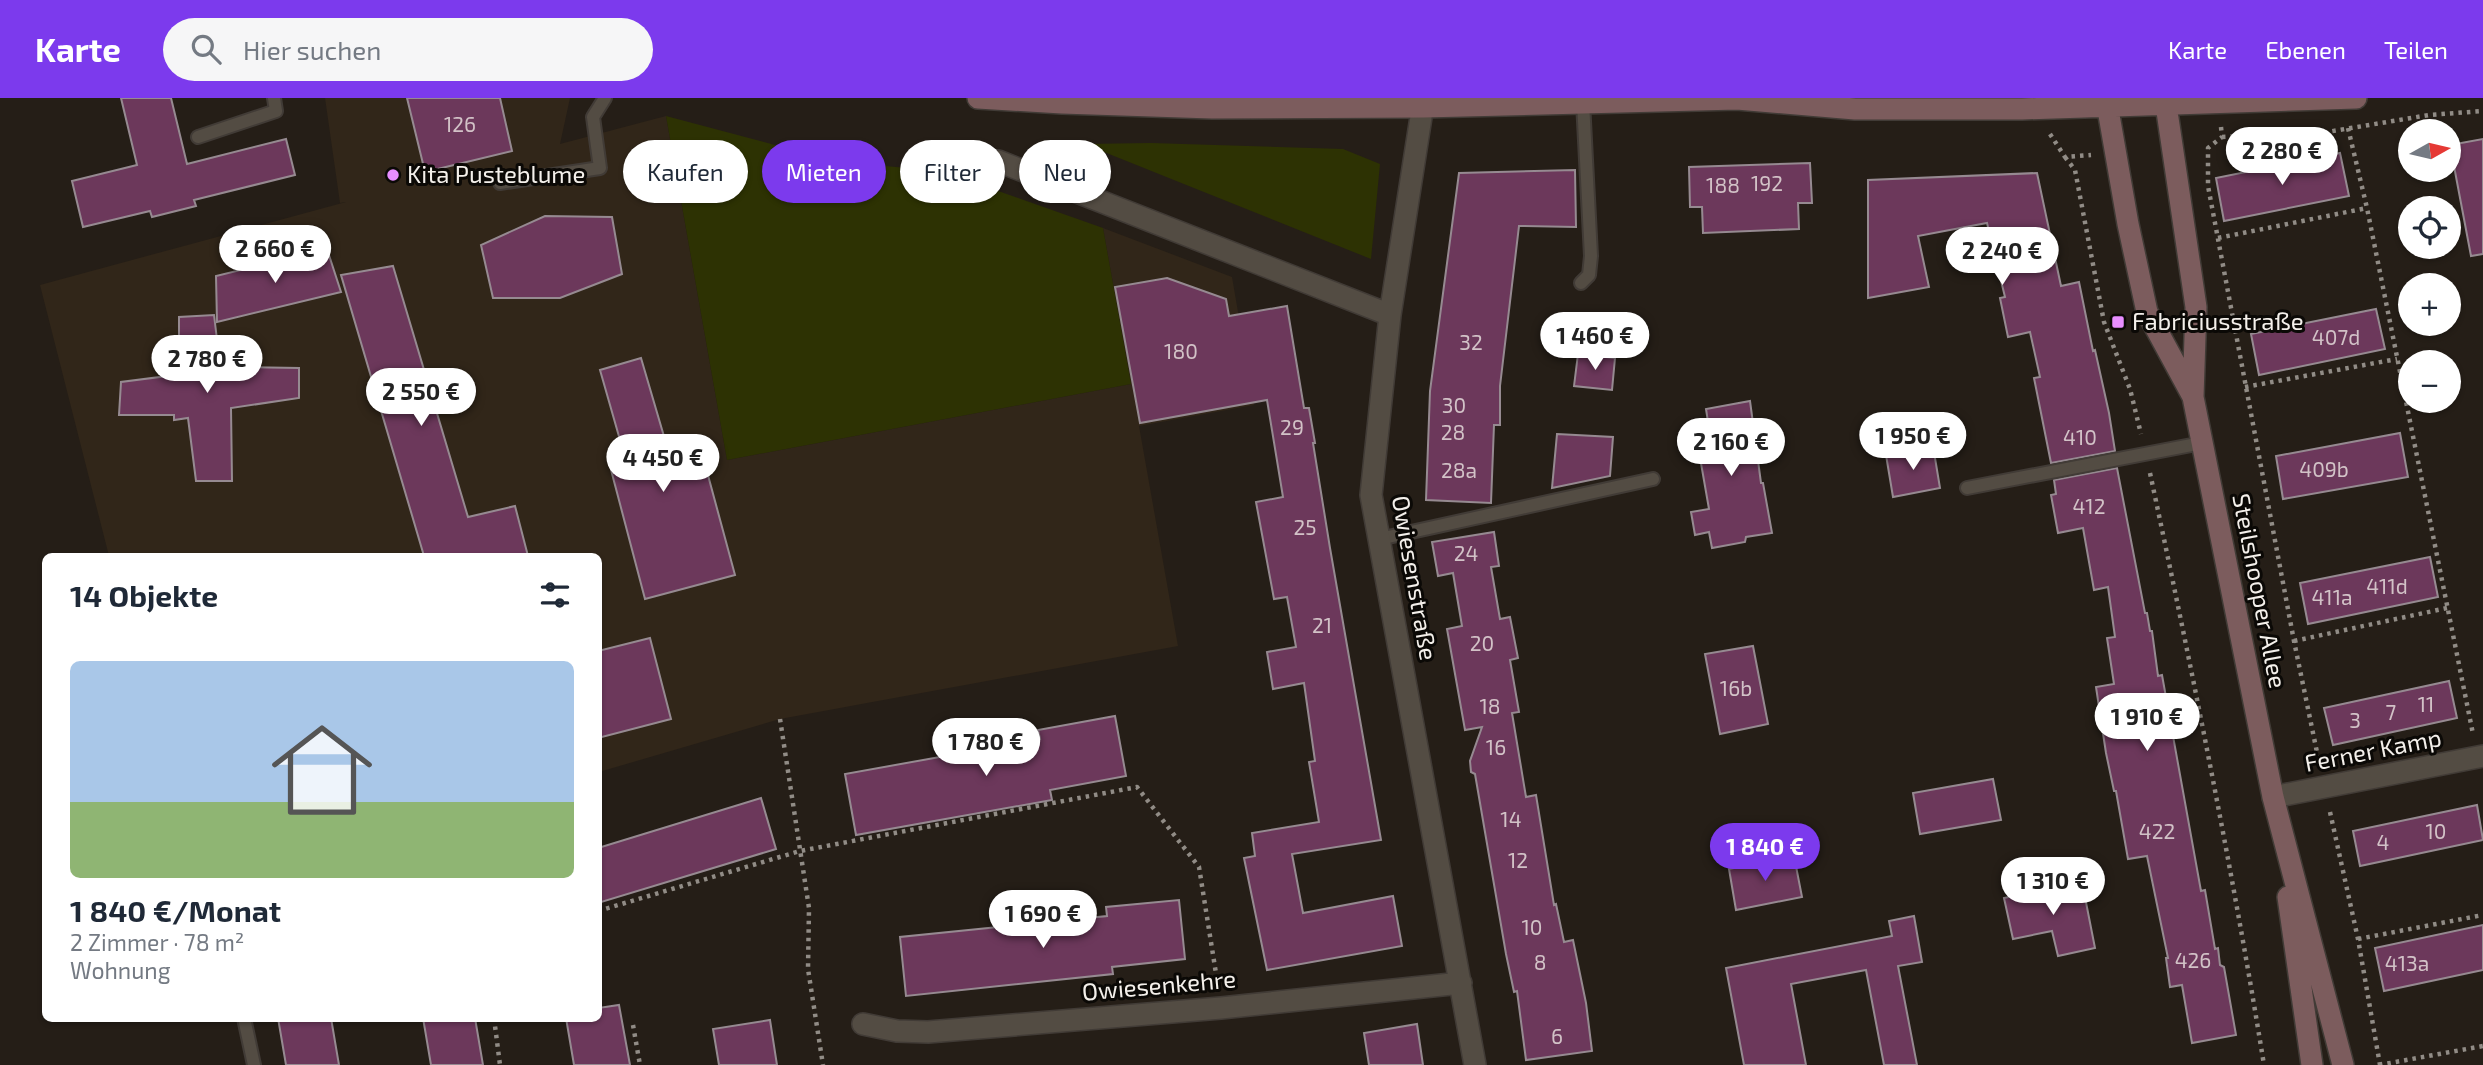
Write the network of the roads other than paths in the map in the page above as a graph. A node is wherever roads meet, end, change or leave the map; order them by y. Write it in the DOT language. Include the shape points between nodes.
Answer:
graph roads {
  1 [pos="274,98"];
  2 [pos="605,98"];
  3 [pos="978,98"];
  4 [pos="1739,98"];
  5 [pos="2356,98"];
  6 [pos="2166,102"];
  7 [pos="1423,103"];
  8 [pos="1583,103"];
  9 [pos="2107,103"];
  10 [pos="198,137"];
  11 [pos="1005,164"];
  12 [pos="500,183"];
  13 [pos="1581,283"];
  14 [pos="1391,315"];
  15 [pos="2193,397"];
  16 [pos="2202,443"];
  17 [pos="1653,479"];
  18 [pos="1967,488"];
  19 [pos="1379,539"];
  20 [pos="2480,757"];
  21 [pos="2273,797"];
  22 [pos="1461,983"];
  23 [pos="245,1022"];
  24 [pos="863,1024"];
  25 [pos="254,1065"];
  26 [pos="1475,1065"];
  27 [pos="2312,1065"];
  28 [pos="2343,1065"];
  1 -- 10 [label="lane" via="275,111"];
  2 -- 12 [label="lane" via="593,117 600,168"];
  3 -- 7 [label="main road" via="1212,108"];
  4 -- 8 [label="main road"];
  4 -- 9 [label="main road" via="1855,109"];
  5 -- 6 [label="main road"];
  6 -- 9 [label="main road"];
  6 -- 15 [label="main road, Steilshooper Allee" via="2196,307"];
  7 -- 8 [label="main road"];
  7 -- 14 [label="street, Owiesenstraße"];
  8 -- 13 [label="lane" via="1591,256 1589,275"];
  9 -- 15 [label="main road, Steilshooper Allee" via="2147,312"];
  11 -- 14 [label="street"];
  14 -- 19 [label="street, Owiesenstraße" via="1371,495"];
  15 -- 16 [label="main road, Steilshooper Allee"];
  16 -- 18 [label="lane"];
  16 -- 21 [label="main road, Steilshooper Allee"];
  17 -- 19 [label="lane"];
  19 -- 22 [label="street, Owiesenstraße"];
  20 -- 21 [label="street, Ferner Kamp"];
  21 -- 27 [label="main road, Steilshooper Allee"];
  21 -- 28 [label="main road, Steilshooper Allee"];
  22 -- 24 [label="street, Owiesenkehre" via="928,1032"];
  22 -- 26 [label="street, Owiesenstraße"];
  23 -- 25 [label="lane"];
}
